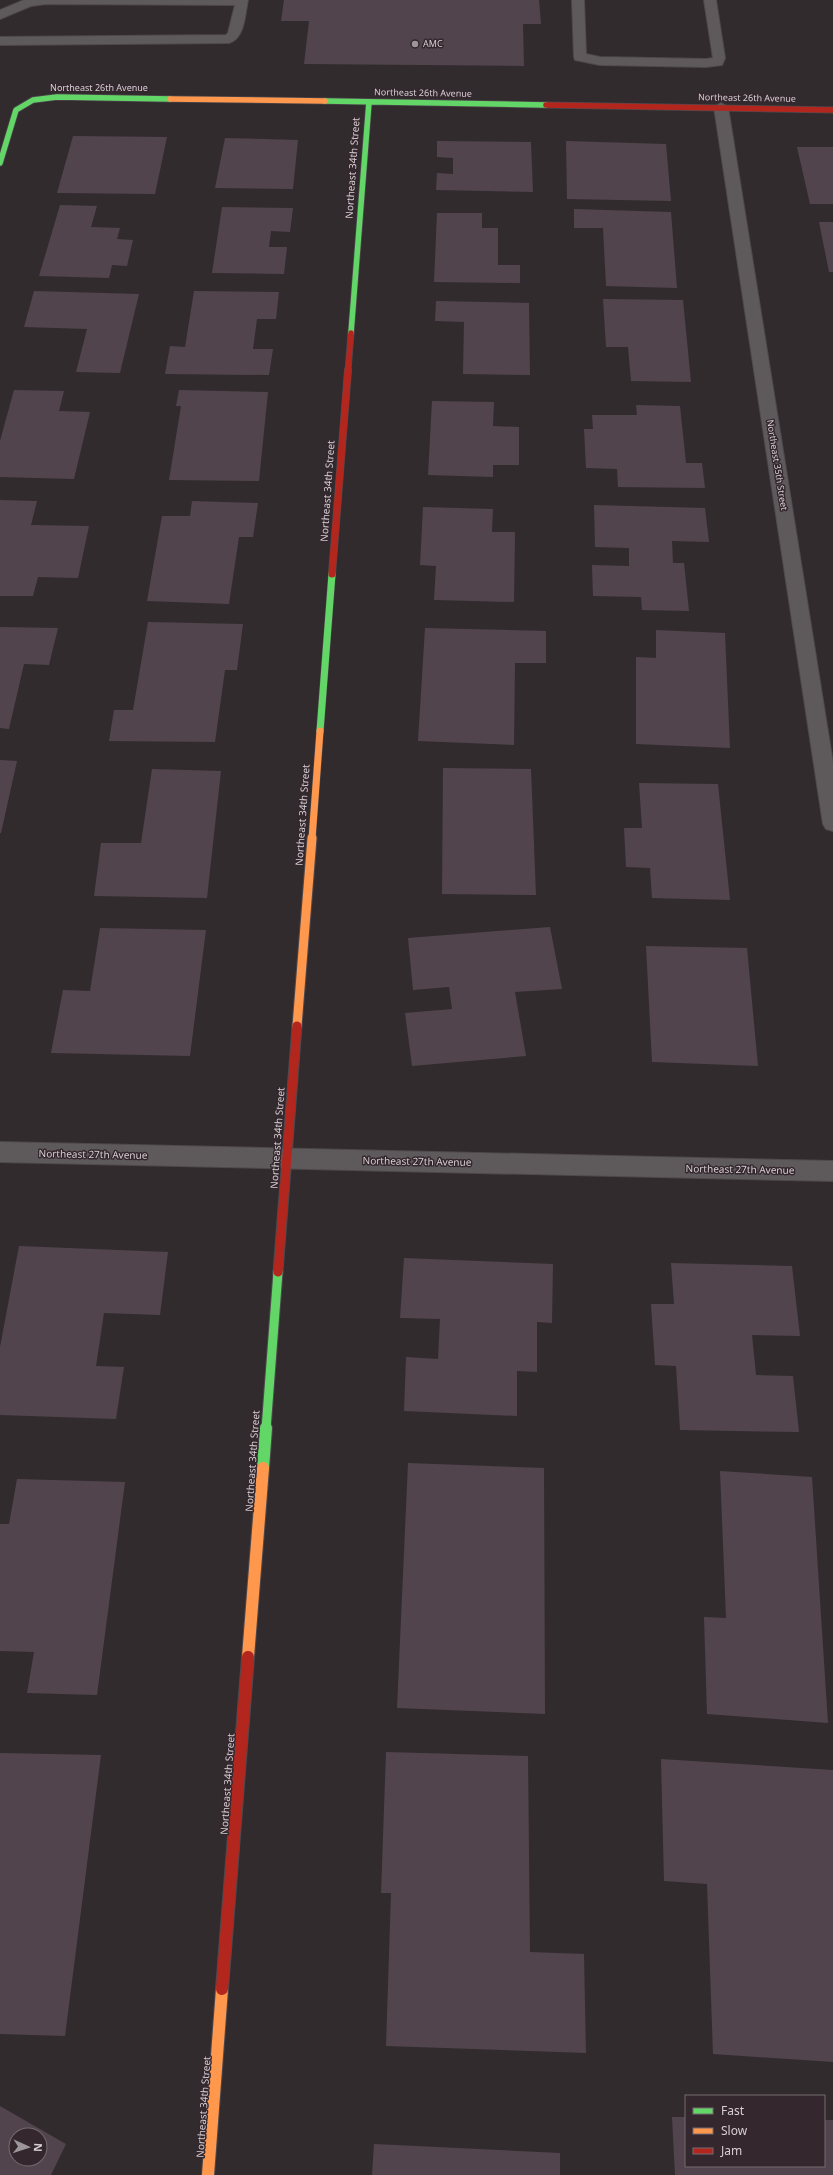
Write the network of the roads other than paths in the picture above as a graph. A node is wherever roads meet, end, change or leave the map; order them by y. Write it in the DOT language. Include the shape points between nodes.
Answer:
graph roads {
  1 [pos="241,0"];
  2 [pos="578,0"];
  3 [pos="710,0"];
  4 [pos="0,15"];
  5 [pos="0,41"];
  6 [pos="369,102"];
  7 [pos="721,107"];
  8 [pos="833,110"];
  9 [pos="0,163"];
  10 [pos="833,824"];
  11 [pos="0,1152"];
  12 [pos="287,1158"];
  13 [pos="833,1171"];
  14 [pos="208,2175"];
  1 -- 4 [label="street" via="46,0 28,3"];
  1 -- 5 [label="street" via="234,34 229,39"];
  2 -- 3 [label="street" via="580,57 600,61 706,63 717,62 719,58"];
  6 -- 7 [label="street, Northeast 26th Avenue"];
  6 -- 9 [label="street, Northeast 26th Avenue" via="57,96 33,100 16,110"];
  6 -- 12 [label="street, Northeast 34th Street"];
  7 -- 8 [label="street, Northeast 26th Avenue"];
  7 -- 10 [label="street, Northeast 35th Street"];
  11 -- 12 [label="street, Northeast 27th Avenue"];
  12 -- 13 [label="street, Northeast 27th Avenue"];
  12 -- 14 [label="street, Northeast 34th Street"];
}
